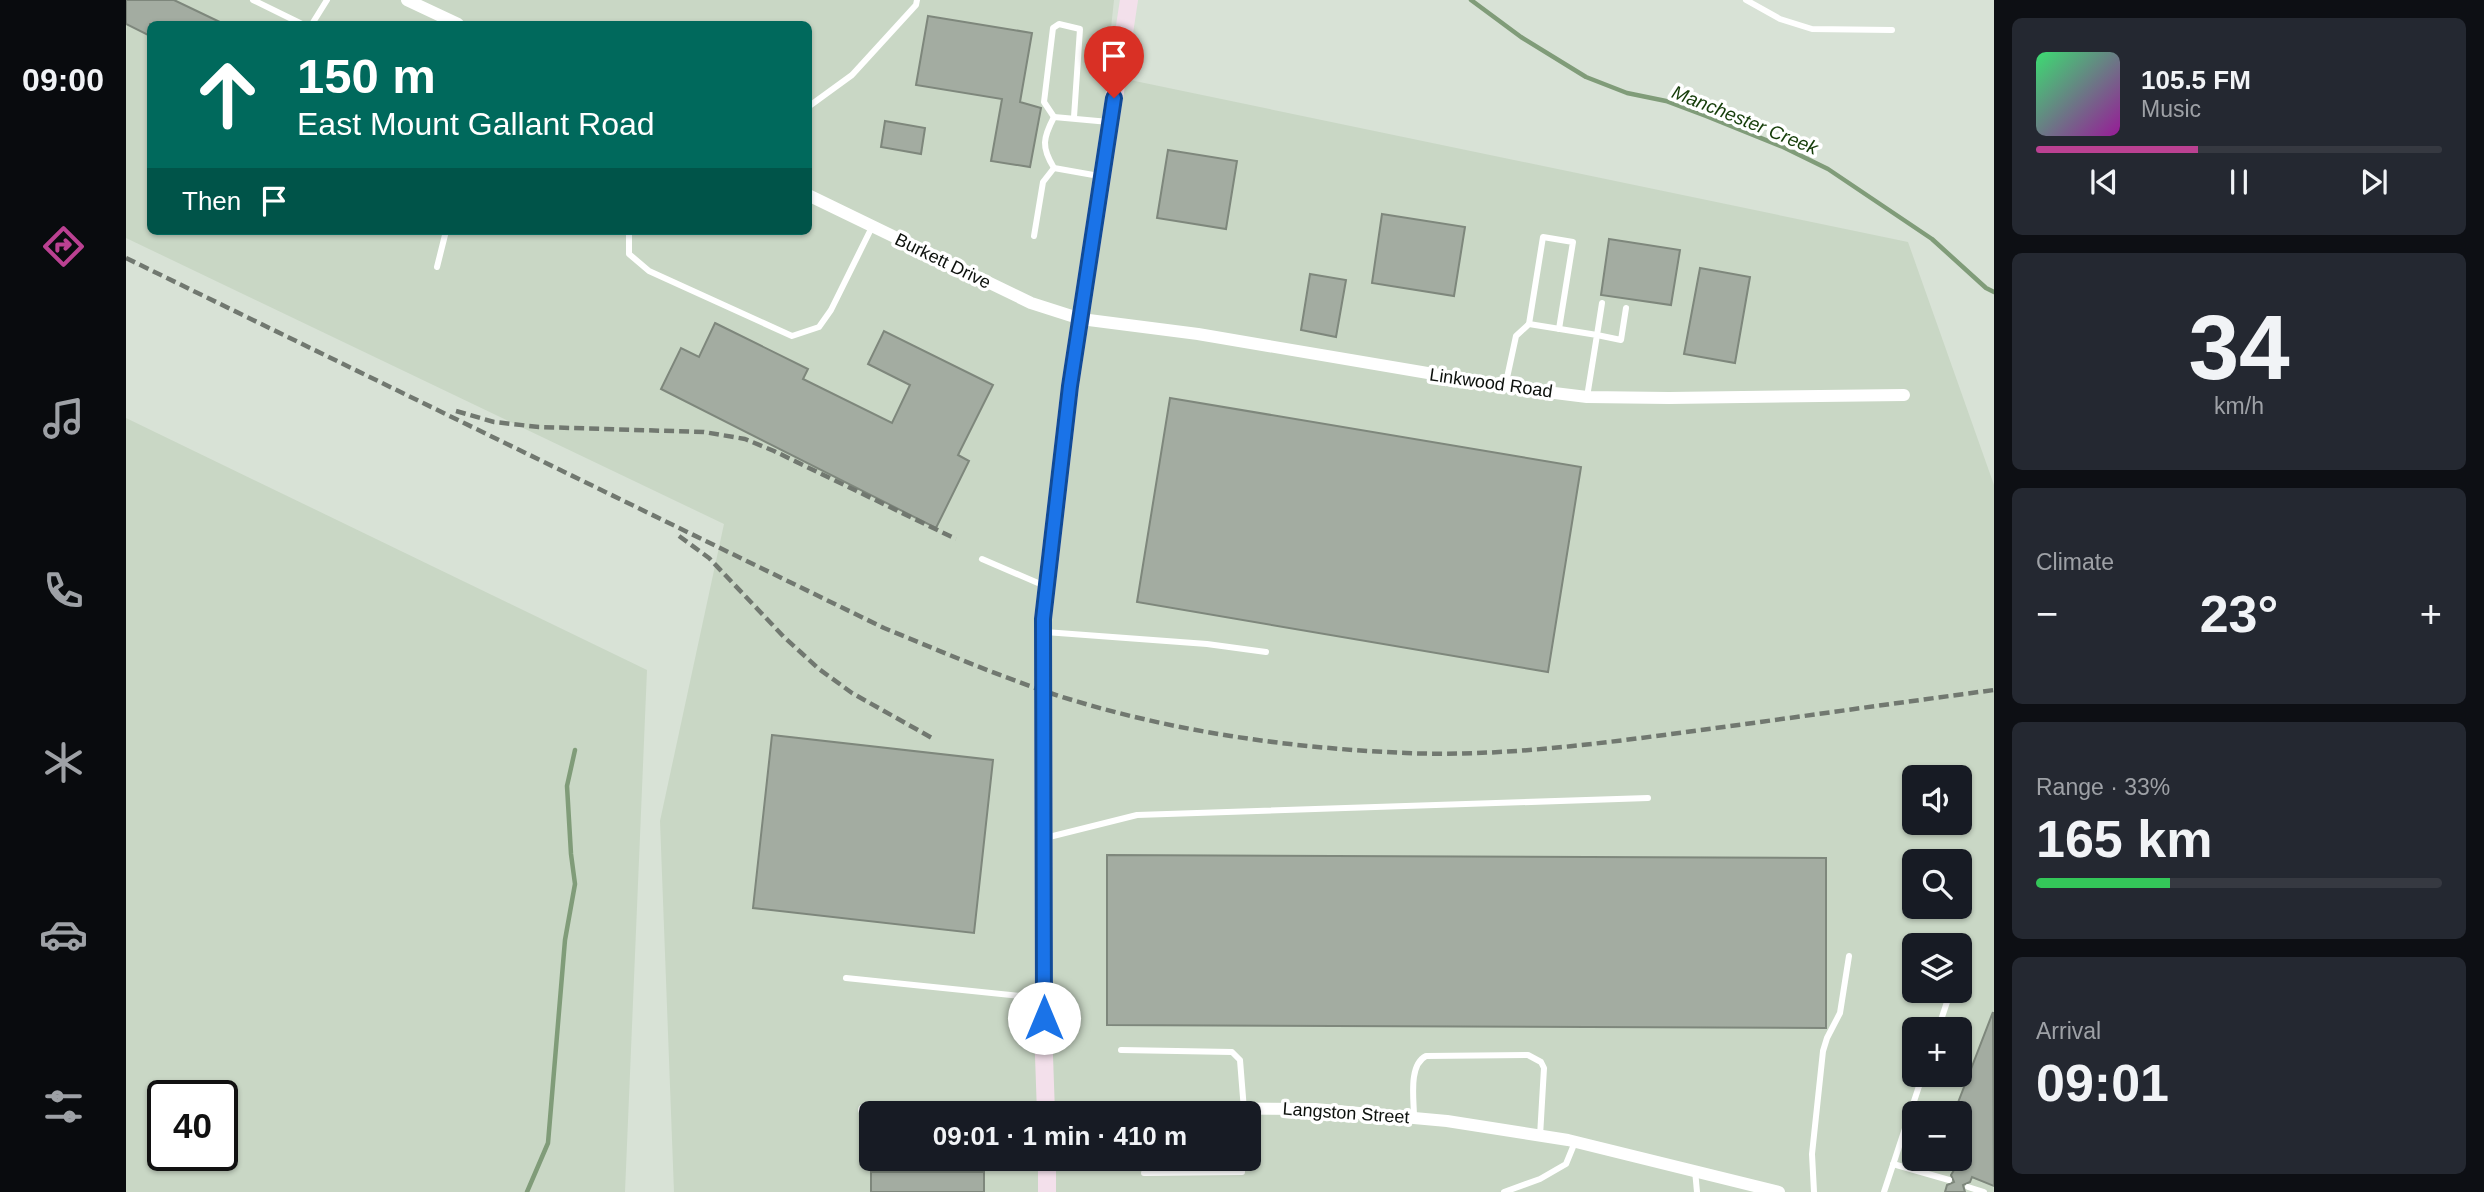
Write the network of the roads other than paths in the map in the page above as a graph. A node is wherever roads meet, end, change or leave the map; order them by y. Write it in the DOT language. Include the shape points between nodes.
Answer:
graph roads {
  1 [pos="253,0"];
  2 [pos="327,0"];
  3 [pos="407,0"];
  4 [pos="917,0"];
  5 [pos="1129,0"];
  6 [pos="1746,0"];
  7 [pos="296,21"];
  8 [pos="314,21"];
  9 [pos="452,21"];
  10 [pos="1892,30"];
  11 [pos="812,104"];
  12 [pos="1054,117"];
  13 [pos="1074,117"];
  14 [pos="1111,122"];
  15 [pos="1054,168"];
  16 [pos="1102,177"];
  17 [pos="812,197"];
  18 [pos="872,226"];
  19 [pos="445,235"];
  20 [pos="629,235"];
  21 [pos="1034,236"];
  22 [pos="437,267"];
  23 [pos="1602,303"];
  24 [pos="1626,309"];
  25 [pos="1081,319"];
  26 [pos="1529,324"];
  27 [pos="1559,329"];
  28 [pos="1597,335"];
  29 [pos="1505,387"];
  30 [pos="1904,395"];
  31 [pos="1587,397"];
  32 [pos="982,559"];
  33 [pos="1047,587"];
  34 [pos="1043,632"];
  35 [pos="1266,652"];
  36 [pos="1648,798"];
  37 [pos="1042,839"];
  38 [pos="1849,956"];
  39 [pos="846,978"];
  40 [pos="1043,999"];
  41 [pos="1121,1050"];
  42 [pos="1919,1087"];
  43 [pos="1046,1101"];
  44 [pos="1243,1101"];
  45 [pos="1261,1110"];
  46 [pos="1414,1118"];
  47 [pos="1540,1136"];
  48 [pos="1575,1142"];
  49 [pos="1893,1164"];
  50 [pos="1695,1170"];
  51 [pos="1047,1171"];
  52 [pos="1242,1171"];
  53 [pos="1144,1173"];
  54 [pos="1950,1180"];
  55 [pos="1968,1187"];
  56 [pos="1047,1192"];
  57 [pos="1504,1192"];
  58 [pos="1697,1192"];
  59 [pos="1779,1192"];
  60 [pos="1814,1192"];
  61 [pos="1884,1192"];
  62 [pos="1984,1192"];
  1 -- 7 [label="lane"];
  2 -- 8 [label="lane"];
  3 -- 9 [label="street"];
  4 -- 11 [label="lane" via="852,75"];
  5 -- 14 [label="street"];
  6 -- 10 [label="lane" via="1780,19 1812,29"];
  12 -- 13 [label="lane"];
  12 -- 13 [label="lane" via="1044,102 1053,27 1059,24 1080,29"];
  12 -- 15 [label="lane" via="1044,136 1045,154"];
  13 -- 14 [label="lane"];
  14 -- 16 [label="street"];
  15 -- 16 [label="lane"];
  15 -- 21 [label="lane" via="1043,182"];
  16 -- 25 [label="street"];
  17 -- 18 [label="street, Burkett Drive"];
  18 -- 20 [label="lane" via="819,327 792,336 649,271 629,254"];
  18 -- 25 [label="street, Burkett Drive" via="1031,303"];
  19 -- 22 [label="lane"];
  23 -- 28 [label="lane"];
  24 -- 28 [label="lane" via="1621,340"];
  25 -- 29 [label="street, Linkwood Road" via="1198,334"];
  25 -- 33 [label="street"];
  26 -- 27 [label="lane"];
  26 -- 27 [label="lane" via="1543,237 1573,242"];
  26 -- 29 [label="lane" via="1516,336"];
  27 -- 28 [label="lane"];
  28 -- 31 [label="lane"];
  29 -- 31 [label="street, Linkwood Road"];
  30 -- 31 [label="street, Linkwood Road"];
  32 -- 33 [label="lane"];
  33 -- 34 [label="street"];
  34 -- 35 [label="lane"];
  34 -- 37 [label="street"];
  36 -- 37 [label="lane" via="1137,815"];
  37 -- 40 [label="street"];
  38 -- 60 [label="lane" via="1840,1013 1823,1051 1812,1154"];
  39 -- 40 [label="lane"];
  40 -- 43 [label="street"];
  41 -- 44 [label="lane" via="1232,1052 1240,1060"];
  42 -- 49 [label="lane"];
  45 -- 46 [label="street, Langston Street" via="1315,1109"];
  46 -- 47 [label="street, Langston Street"];
  46 -- 47 [label="lane" via="1420,1059 1528,1055 1544,1068"];
  47 -- 48 [label="street, Langston Street"];
  48 -- 50 [label="street, Langston Street"];
  48 -- 57 [label="lane" via="1566,1164"];
  49 -- 54 [label="lane"];
  49 -- 61 [label="lane"];
  50 -- 58 [label="lane"];
  50 -- 59 [label="street, Langston Street"];
  51 -- 56 [label="street"];
  52 -- 53 [label="lane"];
  55 -- 62 [label="lane"];
}
